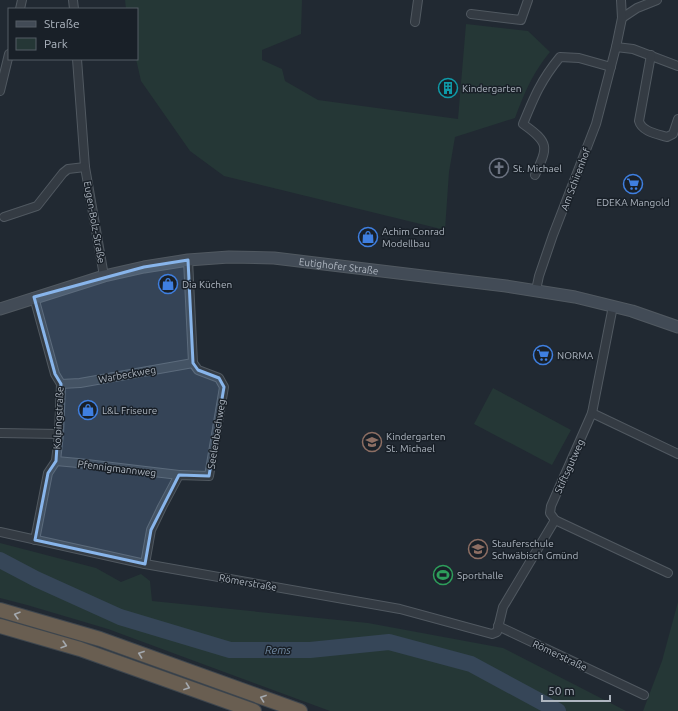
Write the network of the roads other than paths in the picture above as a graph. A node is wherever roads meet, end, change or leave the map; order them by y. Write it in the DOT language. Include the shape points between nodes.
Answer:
graph roads {
  1 [pos="418,0"];
  2 [pos="528,0"];
  3 [pos="621,0"];
  4 [pos="657,0"];
  5 [pos="471,14"];
  6 [pos="622,18"];
  7 [pos="415,22"];
  8 [pos="616,47"];
  9 [pos="651,55"];
  10 [pos="8,58"];
  11 [pos="77,60"];
  12 [pos="678,66"];
  13 [pos="610,67"];
  14 [pos="0,90"];
  15 [pos="678,119"];
  16 [pos="85,167"];
  17 [pos="535,175"];
  18 [pos="4,217"];
  19 [pos="188,260"];
  20 [pos="104,276"];
  21 [pos="536,290"];
  22 [pos="34,297"];
  23 [pos="613,306"];
  24 [pos="0,308"];
  25 [pos="678,327"];
  26 [pos="193,362"];
  27 [pos="61,384"];
  28 [pos="592,413"];
  29 [pos="0,433"];
  30 [pos="59,434"];
  31 [pos="678,454"];
  32 [pos="56,461"];
  33 [pos="179,475"];
  34 [pos="555,520"];
  35 [pos="0,532"];
  36 [pos="35,540"];
  37 [pos="145,564"];
  38 [pos="668,572"];
  39 [pos="0,610"];
  40 [pos="0,626"];
  41 [pos="497,630"];
  42 [pos="644,695"];
  43 [pos="254,711"];
  44 [pos="300,711"];
  1 -- 7 [label="street"];
  2 -- 5 [label="street" via="521,20"];
  3 -- 6 [label="street, Am Schirenhof"];
  4 -- 6 [label="street" via="637,8"];
  6 -- 8 [label="street, Am Schirenhof"];
  8 -- 9 [label="street"];
  8 -- 13 [label="street, Am Schirenhof"];
  9 -- 12 [label="street"];
  9 -- 15 [label="street" via="640,125 667,137 673,134"];
  10 -- 14 [label="street"];
  11 -- 16 [label="street, Eugen-Bolz-Straße"];
  13 -- 17 [label="street" via="579,58 560,57 548,71 523,124 536,133 545,147 544,156"];
  13 -- 21 [label="street, Am Schirenhof" via="596,124 551,242"];
  16 -- 18 [label="street, Eugen-Bolz-Straße" via="68,169 63,173 37,206"];
  16 -- 20 [label="street, Eugen-Bolz-Straße"];
  19 -- 20 [label="street, Eutighofer Straße"];
  19 -- 21 [label="street, Eutighofer Straße" via="229,257 274,258"];
  19 -- 26 [label="street"];
  20 -- 22 [label="street, Eutighofer Straße"];
  21 -- 23 [label="street, Eutighofer Straße"];
  22 -- 24 [label="street, Eutighofer Straße"];
  22 -- 27 [label="street, Kolpingstraße" via="55,374"];
  23 -- 25 [label="street, Eutighofer Straße"];
  23 -- 28 [label="street, Stiftsgutweg"];
  26 -- 27 [label="street, Warbeckweg" via="80,383"];
  26 -- 33 [label="street, Seelenbachweg" via="198,370 219,378 224,387 209,476"];
  27 -- 30 [label="street, Kolpingstraße"];
  28 -- 31 [label="street"];
  28 -- 34 [label="street, Stiftsgutweg" via="551,506 550,513"];
  29 -- 30 [label="street"];
  30 -- 32 [label="street, Kolpingstraße"];
  32 -- 33 [label="street, Pfennigmannweg"];
  32 -- 36 [label="street, Kolpingstraße" via="48,473"];
  33 -- 37 [label="street" via="151,530"];
  34 -- 38 [label="street"];
  34 -- 41 [label="street" via="503,607"];
  35 -- 36 [label="street, Römerstraße"];
  36 -- 37 [label="street, Römerstraße"];
  37 -- 41 [label="street, Römerstraße" via="400,609 492,634"];
  44 -- 39 [label="highway, one-way" via="100,639"];
  40 -- 43 [label="highway, one-way" via="87,652"];
  41 -- 42 [label="street, Römerstraße"];
}
